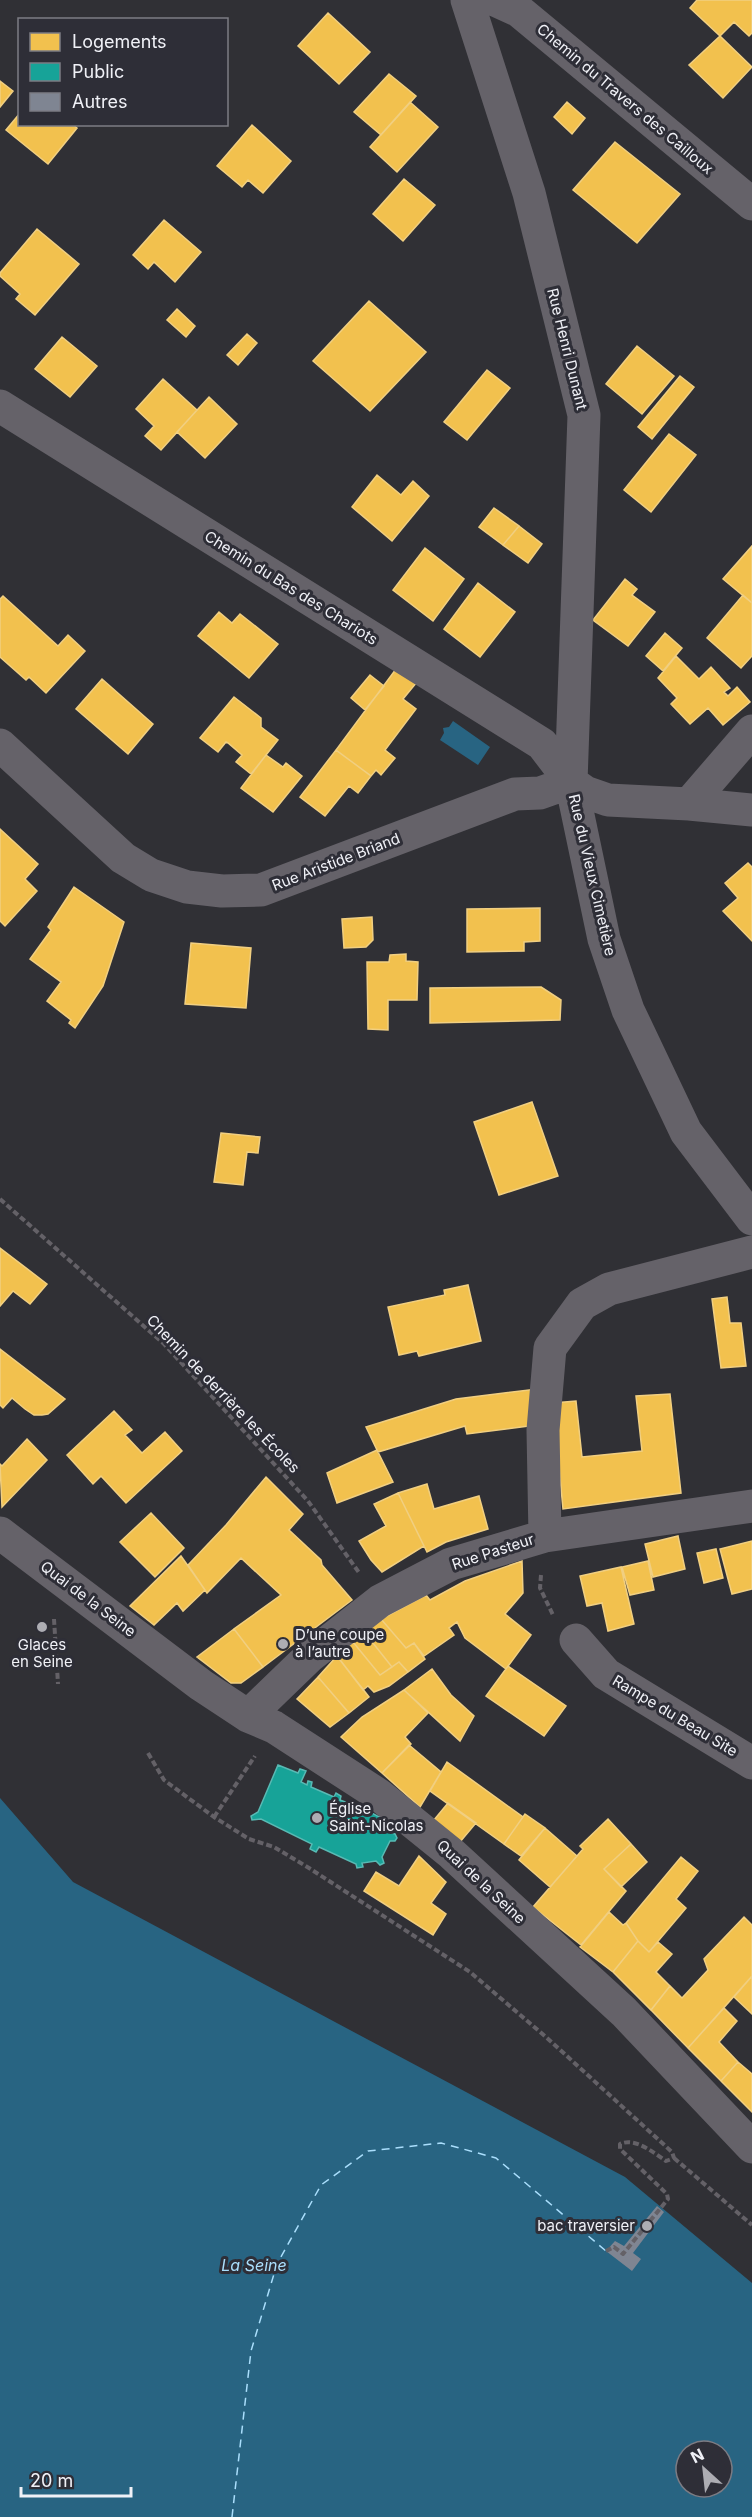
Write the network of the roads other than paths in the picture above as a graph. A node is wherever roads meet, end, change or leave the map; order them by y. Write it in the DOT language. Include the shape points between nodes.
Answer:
graph roads {
  1 [pos="467,0"];
  2 [pos="495,0"];
  3 [pos="752,204"];
  4 [pos="0,406"];
  5 [pos="752,730"];
  6 [pos="0,745"];
  7 [pos="571,782"];
  8 [pos="689,804"];
  9 [pos="752,810"];
  10 [pos="752,1219"];
  11 [pos="752,1252"];
  12 [pos="752,1506"];
  13 [pos="0,1533"];
  14 [pos="545,1536"];
  15 [pos="576,1640"];
  16 [pos="261,1721"];
  17 [pos="752,1763"];
  18 [pos="752,2147"];
  1 -- 7 [label="street, Rue Henri Dunant" via="529,193 584,415"];
  2 -- 3 [label="street, Chemin du Travers des Cailloux" via="519,11"];
  4 -- 7 [label="street, Chemin du Bas des Chariots" via="542,744"];
  5 -- 8 [label="street"];
  6 -- 7 [label="street, Rue Aristide Briand" via="123,858 151,875 187,887 222,891 261,890 515,794 540,793"];
  7 -- 8 [label="street" via="608,800"];
  7 -- 10 [label="street, Rue du Vieux Cimetière" via="604,939 628,1010 686,1132"];
  8 -- 9 [label="street"];
  11 -- 14 [label="street" via="609,1289 582,1304 550,1348 543,1430"];
  12 -- 14 [label="street, Rue Pasteur"];
  13 -- 16 [label="street, Quai de la Seine" via="201,1685"];
  14 -- 16 [label="street, Rue Pasteur" via="451,1564 380,1601 310,1656"];
  15 -- 17 [label="street, Rampe du Beau Site" via="606,1674"];
  16 -- 18 [label="street, Quai de la Seine" via="379,1795 452,1854 624,2012"];
}
